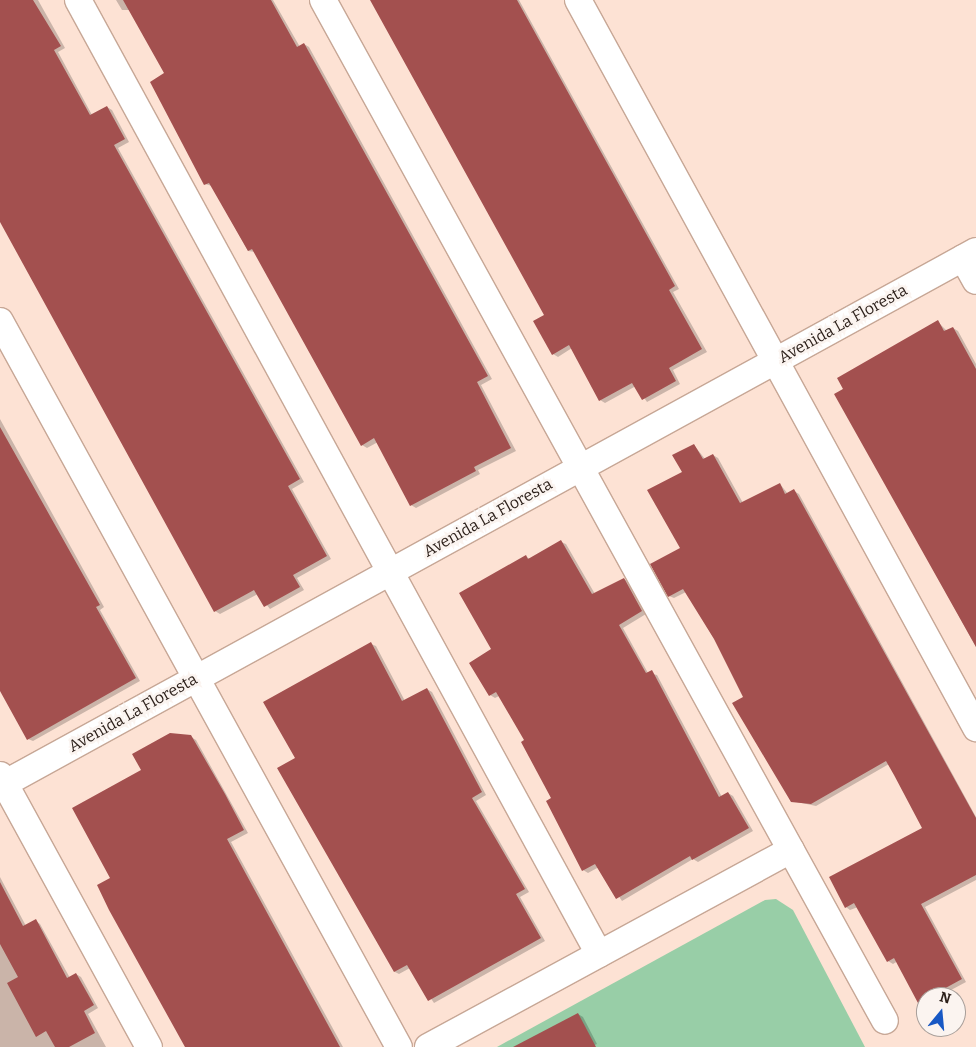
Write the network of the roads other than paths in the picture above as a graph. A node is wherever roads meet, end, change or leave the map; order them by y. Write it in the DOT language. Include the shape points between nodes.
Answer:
graph roads {
  1 [pos="78,0"];
  2 [pos="323,0"];
  3 [pos="578,0"];
  4 [pos="970,255"];
  5 [pos="976,281"];
  6 [pos="0,321"];
  7 [pos="777,360"];
  8 [pos="580,468"];
  9 [pos="392,571"];
  10 [pos="196,678"];
  11 [pos="976,728"];
  12 [pos="2,781"];
  13 [pos="791,850"];
  14 [pos="599,954"];
  15 [pos="885,1021"];
  16 [pos="149,1047"];
  17 [pos="399,1047"];
  18 [pos="428,1047"];
  1 -- 9 [label="street"];
  2 -- 8 [label="street"];
  3 -- 7 [label="street"];
  4 -- 5 [label="street"];
  4 -- 7 [label="street, Avenida La Floresta"];
  6 -- 10 [label="street"];
  7 -- 8 [label="street, Avenida La Floresta"];
  7 -- 11 [label="street"];
  8 -- 9 [label="street, Avenida La Floresta"];
  8 -- 13 [label="street"];
  9 -- 10 [label="street, Avenida La Floresta"];
  9 -- 14 [label="street"];
  10 -- 12 [label="street, Avenida La Floresta"];
  10 -- 17 [label="street"];
  12 -- 16 [label="street"];
  13 -- 14 [label="street"];
  13 -- 15 [label="street"];
  14 -- 18 [label="street"];
}
